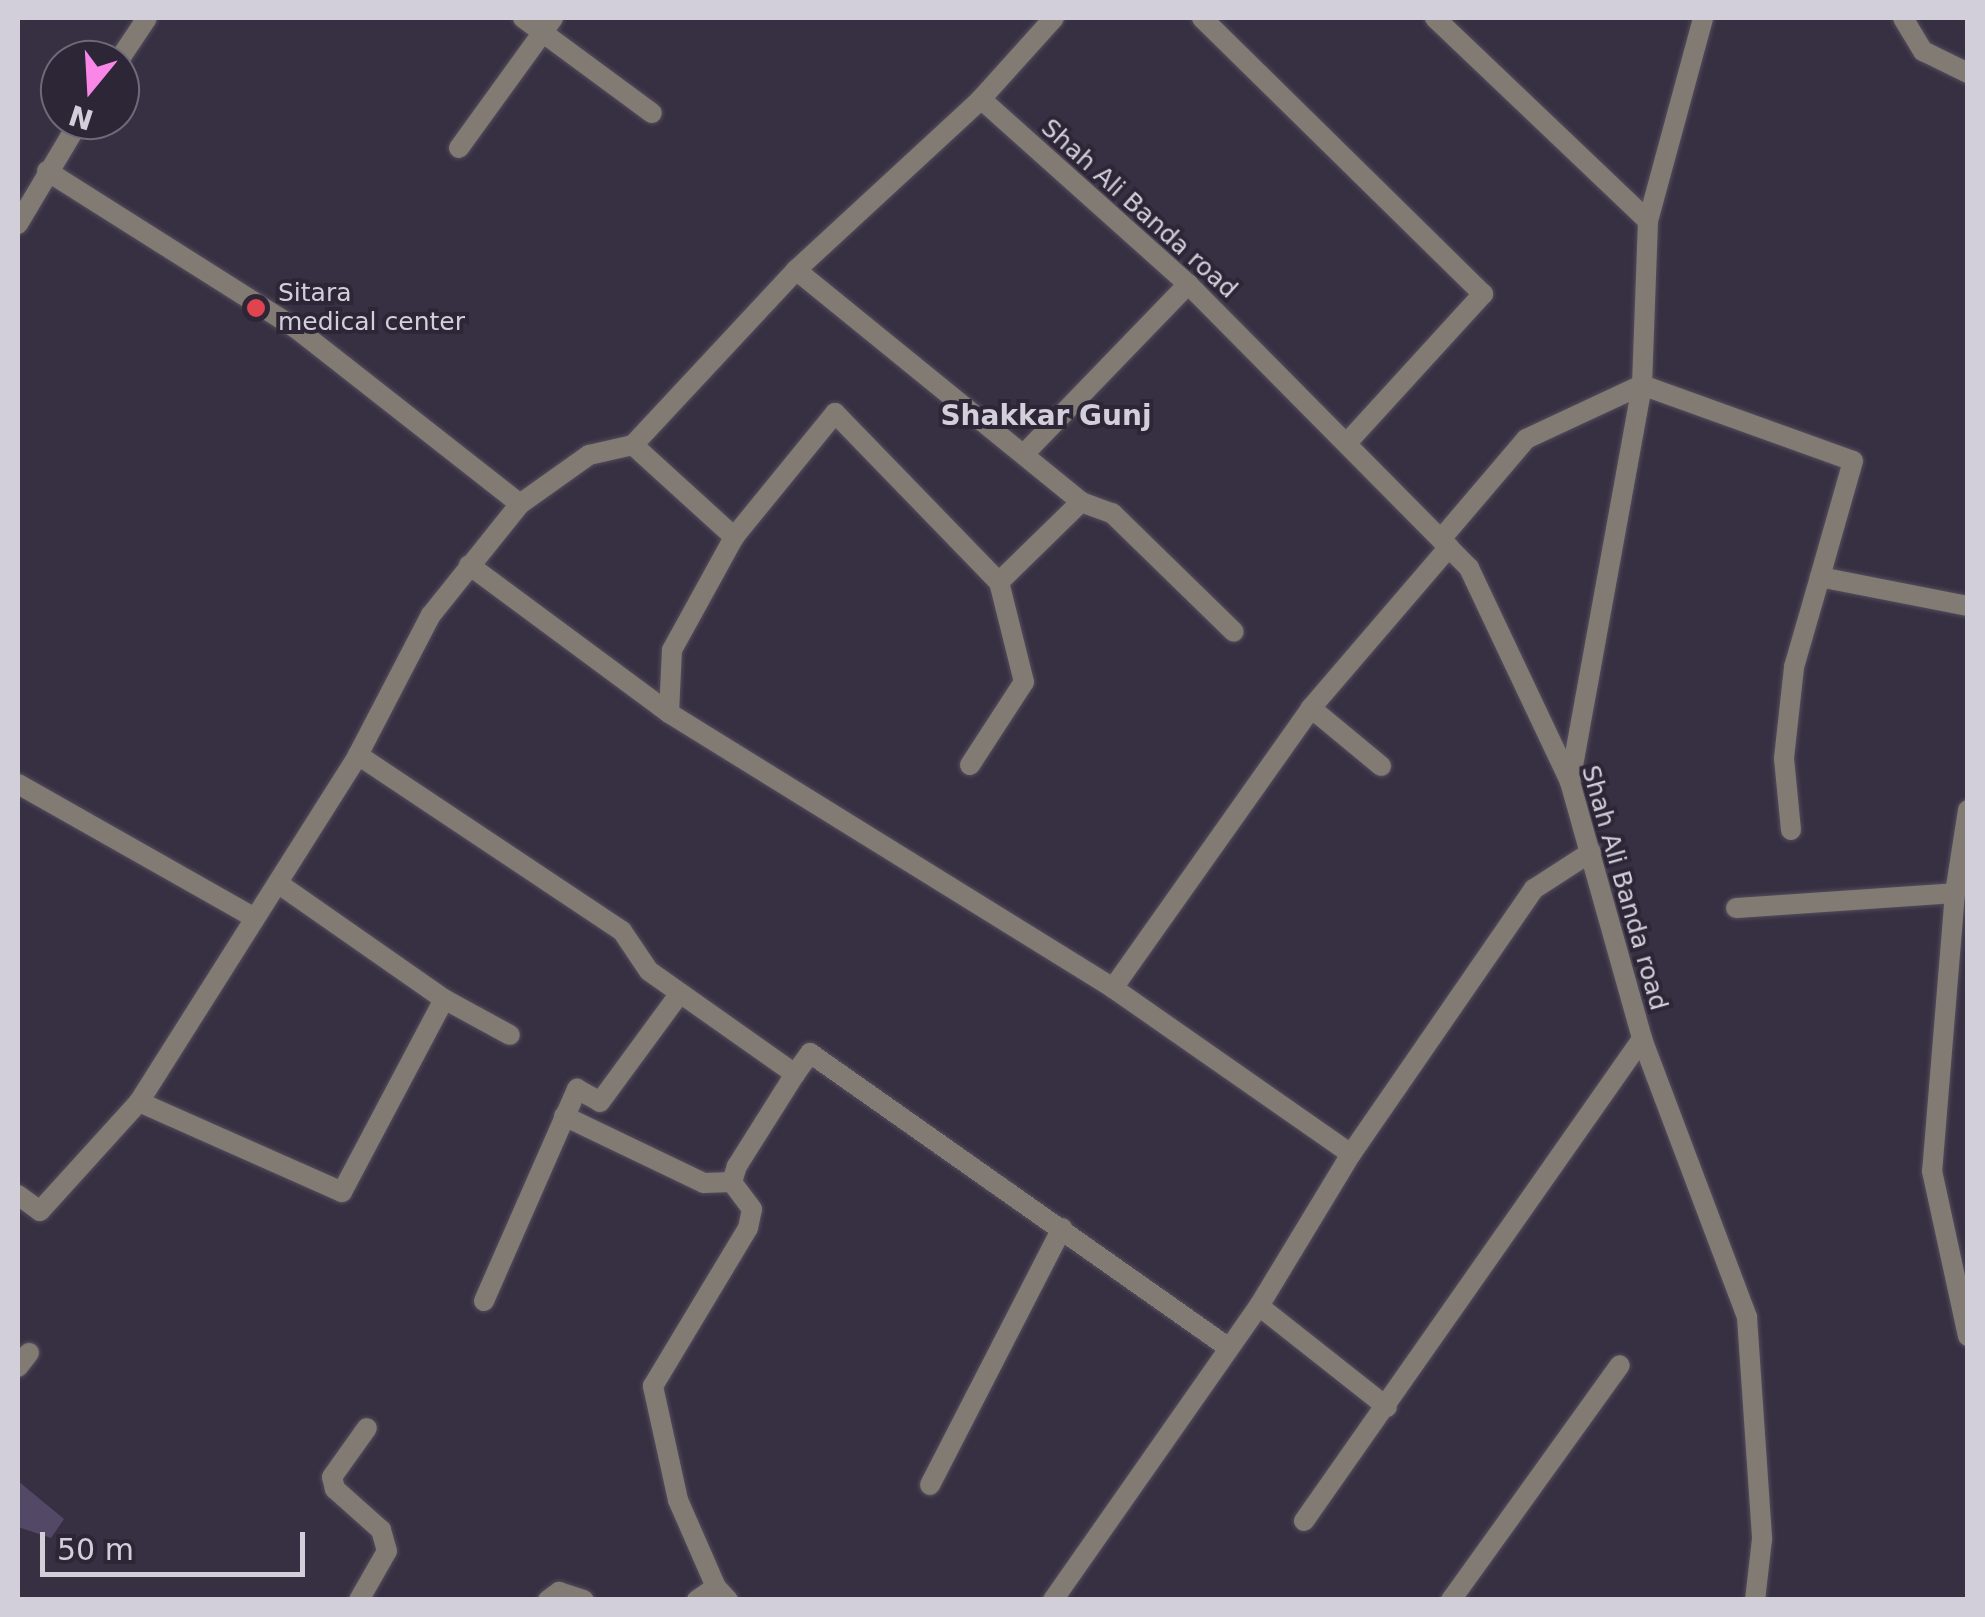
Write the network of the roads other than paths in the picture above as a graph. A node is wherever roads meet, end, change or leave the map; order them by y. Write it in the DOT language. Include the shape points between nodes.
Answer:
graph roads {
  1 [pos="147,18"];
  2 [pos="523,18"];
  3 [pos="1054,18"];
  4 [pos="1202,18"];
  5 [pos="1435,18"];
  6 [pos="1703,18"];
  7 [pos="1903,18"];
  8 [pos="548,24"];
  9 [pos="132,40"];
  10 [pos="1968,73"];
  11 [pos="981,99"];
  12 [pos="652,113"];
  13 [pos="67,140"];
  14 [pos="459,148"];
  15 [pos="47,171"];
  16 [pos="1648,221"];
  17 [pos="18,224"];
  18 [pos="796,270"];
  19 [pos="1188,284"];
  20 [pos="1642,385"];
  21 [pos="1347,443"];
  22 [pos="633,445"];
  23 [pos="1025,453"];
  24 [pos="1081,502"];
  25 [pos="520,504"];
  26 [pos="734,537"];
  27 [pos="1445,543"];
  28 [pos="469,565"];
  29 [pos="1820,577"];
  30 [pos="1000,582"];
  31 [pos="1968,606"];
  32 [pos="1234,632"];
  33 [pos="1311,708"];
  34 [pos="669,713"];
  35 [pos="358,756"];
  36 [pos="970,765"];
  37 [pos="1381,766"];
  38 [pos="1570,782"];
  39 [pos="18,784"];
  40 [pos="1968,810"];
  41 [pos="1790,830"];
  42 [pos="1591,852"];
  43 [pos="280,884"];
  44 [pos="1955,894"];
  45 [pos="1736,908"];
  46 [pos="253,918"];
  47 [pos="1113,988"];
  48 [pos="680,992"];
  49 [pos="444,999"];
  50 [pos="510,1035"];
  51 [pos="1642,1039"];
  52 [pos="795,1074"];
  53 [pos="139,1102"];
  54 [pos="564,1116"];
  55 [pos="1350,1154"];
  56 [pos="732,1182"];
  57 [pos="18,1195"];
  58 [pos="1062,1228"];
  59 [pos="484,1300"];
  60 [pos="1259,1306"];
  61 [pos="1968,1336"];
  62 [pos="1229,1348"];
  63 [pos="1620,1365"];
  64 [pos="1386,1407"];
  65 [pos="367,1428"];
  66 [pos="930,1485"];
  67 [pos="1304,1521"];
  68 [pos="722,1593"];
  69 [pos="360,1600"];
  70 [pos="548,1600"];
  71 [pos="584,1600"];
  72 [pos="697,1600"];
  73 [pos="1053,1600"];
  74 [pos="1451,1600"];
  75 [pos="1755,1600"];
  1 -- 9 [label="street"];
  2 -- 8 [label="street"];
  3 -- 11 [label="street"];
  4 -- 21 [label="street" via="1482,294"];
  5 -- 16 [label="street"];
  6 -- 16 [label="street"];
  7 -- 10 [label="street" via="1922,50"];
  8 -- 12 [label="street"];
  8 -- 14 [label="street"];
  11 -- 18 [label="street"];
  11 -- 19 [label="street, Shah Ali Banda road"];
  13 -- 15 [label="street"];
  15 -- 17 [label="street"];
  15 -- 25 [label="street" via="296,329"];
  16 -- 20 [label="street"];
  18 -- 22 [label="street"];
  18 -- 23 [label="street"];
  19 -- 21 [label="street, Shah Ali Banda road"];
  19 -- 23 [label="street"];
  20 -- 27 [label="street" via="1526,439"];
  20 -- 29 [label="street" via="1853,461"];
  20 -- 38 [label="street"];
  21 -- 27 [label="street, Shah Ali Banda road"];
  22 -- 25 [label="street" via="589,455"];
  22 -- 26 [label="street"];
  23 -- 24 [label="street"];
  24 -- 30 [label="street"];
  24 -- 32 [label="street" via="1112,513"];
  25 -- 28 [label="street"];
  26 -- 30 [label="street" via="836,413"];
  26 -- 34 [label="street" via="672,650"];
  27 -- 33 [label="street"];
  27 -- 38 [label="street, Shah Ali Banda road" via="1470,568"];
  28 -- 34 [label="street"];
  28 -- 35 [label="street" via="431,616"];
  29 -- 31 [label="street"];
  29 -- 41 [label="street" via="1794,667 1786,740"];
  30 -- 36 [label="street" via="1024,682"];
  33 -- 37 [label="street"];
  33 -- 47 [label="street"];
  34 -- 47 [label="street"];
  35 -- 43 [label="street"];
  35 -- 48 [label="street" via="622,931 649,971"];
  38 -- 42 [label="street, Shah Ali Banda road"];
  39 -- 46 [label="street"];
  40 -- 44 [label="street"];
  42 -- 51 [label="street, Shah Ali Banda road"];
  42 -- 55 [label="street" via="1534,889"];
  43 -- 46 [label="street"];
  43 -- 49 [label="street"];
  44 -- 45 [label="street"];
  44 -- 61 [label="street" via="1932,1171"];
  46 -- 53 [label="street"];
  47 -- 55 [label="street"];
  48 -- 52 [label="street"];
  48 -- 54 [label="street" via="600,1102 577,1089"];
  49 -- 50 [label="street"];
  49 -- 53 [label="street" via="342,1192"];
  51 -- 64 [label="street"];
  51 -- 75 [label="street, Shah Ali Banda road" via="1747,1317 1762,1540"];
  52 -- 56 [label="street"];
  52 -- 58 [label="street" via="810,1053"];
  53 -- 57 [label="street" via="40,1210"];
  54 -- 56 [label="street" via="704,1183"];
  54 -- 59 [label="street"];
  55 -- 60 [label="street"];
  56 -- 68 [label="street" via="752,1210 748,1228 653,1386 678,1500"];
  58 -- 62 [label="street"];
  58 -- 66 [label="street"];
  60 -- 62 [label="street"];
  60 -- 64 [label="street"];
  62 -- 73 [label="street"];
  63 -- 74 [label="street"];
  64 -- 67 [label="street"];
  65 -- 69 [label="street" via="332,1477 334,1488 381,1530 387,1551"];
  68 -- 72 [label="street"];
  70 -- 71 [label="street" via="559,1592"];
}
